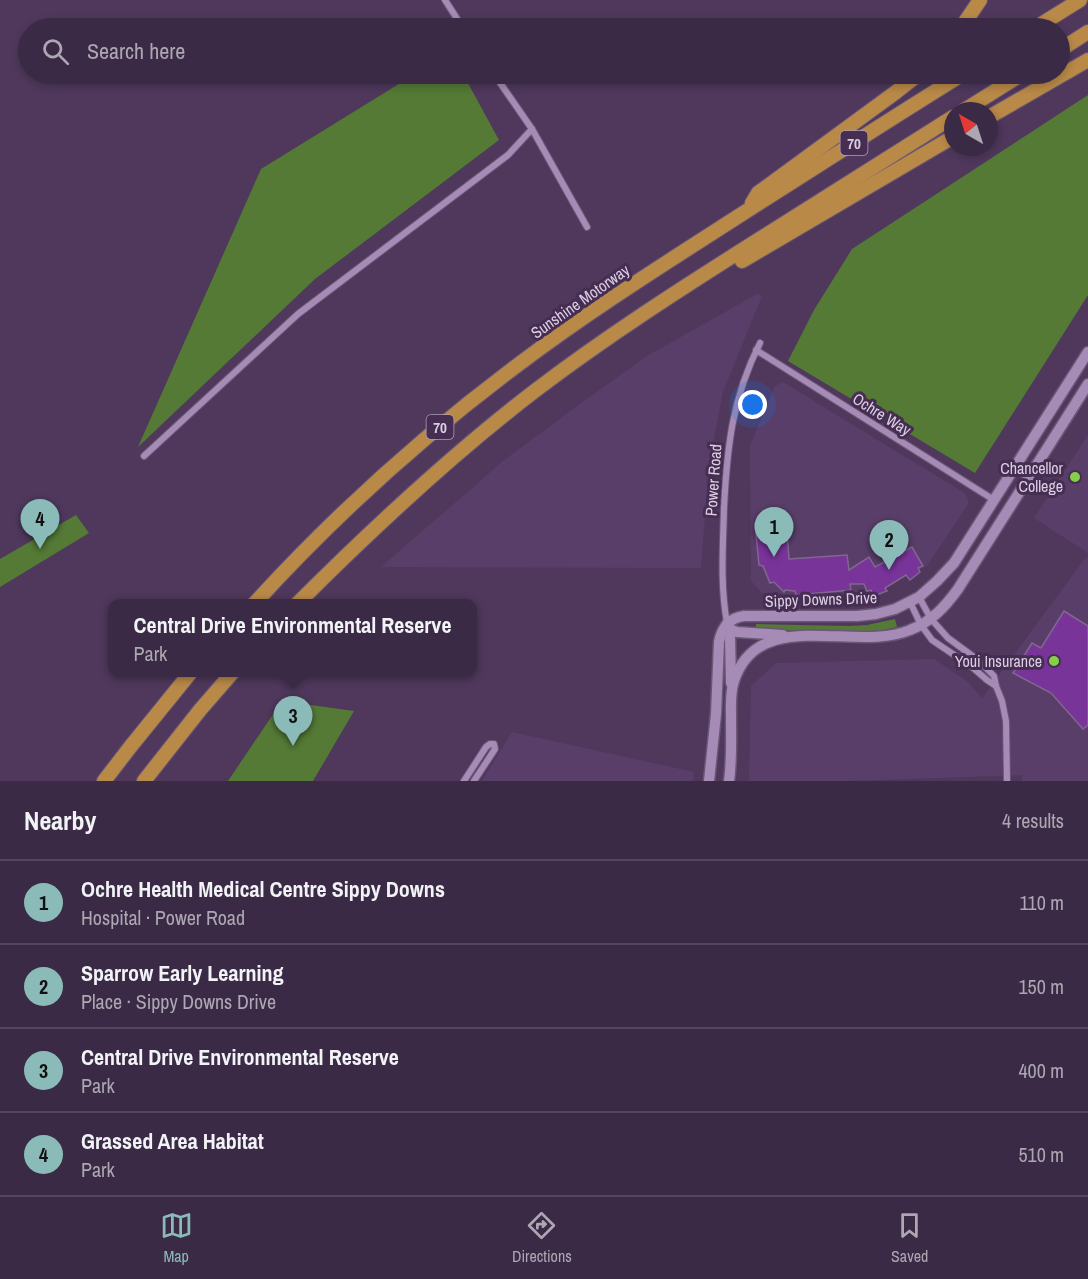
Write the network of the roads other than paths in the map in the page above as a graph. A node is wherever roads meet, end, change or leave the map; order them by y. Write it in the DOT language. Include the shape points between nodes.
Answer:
graph roads {
  1 [pos="445,0"];
  2 [pos="980,0"];
  3 [pos="1080,0"];
  4 [pos="457,18"];
  5 [pos="968,18"];
  6 [pos="1051,18"];
  7 [pos="1088,32"];
  8 [pos="1070,43"];
  9 [pos="1088,60"];
  10 [pos="1070,70"];
  11 [pos="501,84"];
  12 [pos="906,84"];
  13 [pos="947,84"];
  14 [pos="1006,84"];
  15 [pos="1046,84"];
  16 [pos="977,102"];
  17 [pos="998,112"];
  18 [pos="944,123"];
  19 [pos="532,129"];
  20 [pos="944,142"];
  21 [pos="746,212"];
  22 [pos="587,227"];
  23 [pos="676,292"];
  24 [pos="760,343"];
  25 [pos="756,350"];
  26 [pos="1088,352"];
  27 [pos="1088,384"];
  28 [pos="144,456"];
  29 [pos="994,501"];
  30 [pos="258,599"];
  31 [pos="301,599"];
  32 [pos="914,599"];
  33 [pos="932,619"];
  34 [pos="727,624"];
  35 [pos="921,626"];
  36 [pos="792,636"];
  37 [pos="187,677"];
  38 [pos="229,677"];
  39 [pos="996,686"];
  40 [pos="732,693"];
  41 [pos="104,781"];
  42 [pos="144,781"];
  43 [pos="464,781"];
  44 [pos="474,781"];
  45 [pos="709,781"];
  46 [pos="729,781"];
  47 [pos="1007,781"];
  1 -- 4 [label="street"];
  2 -- 5 [label="highway"];
  3 -- 6 [label="highway"];
  7 -- 8 [label="highway"];
  9 -- 10 [label="highway"];
  11 -- 19 [label="street"];
  12 -- 21 [label="highway" via="758,193"];
  13 -- 21 [label="highway, Sunshine Motorway / 70"];
  14 -- 16 [label="highway"];
  15 -- 17 [label="highway"];
  18 -- 23 [label="highway, 70"];
  19 -- 22 [label="street"];
  19 -- 28 [label="street" via="508,155 298,314"];
  20 -- 23 [label="highway" via="690,292"];
  21 -- 30 [label="highway, Sunshine Motorway / 70" via="579,320 464,406 321,534"];
  23 -- 31 [label="highway, 70" via="545,383 450,459"];
  24 -- 25 [label="street, Power Road"];
  25 -- 29 [label="street, Ochre Way"];
  25 -- 34 [label="street, Power Road" via="732,419 727,462 722,580"];
  26 -- 29 [label="main road, Sippy Downs Drive"];
  27 -- 33 [label="main road" via="958,589"];
  29 -- 32 [label="main road, Sippy Downs Drive" via="954,563"];
  32 -- 33 [label="street"];
  32 -- 34 [label="main road, Sippy Downs Drive" via="868,616 744,616"];
  32 -- 35 [label="street"];
  33 -- 35 [label="main road"];
  33 -- 39 [label="street" via="948,638 986,667"];
  34 -- 36 [label="main road" via="737,632"];
  34 -- 40 [label="main road"];
  34 -- 45 [label="main road" via="719,642"];
  35 -- 36 [label="main road" via="875,637"];
  35 -- 39 [label="street" via="932,639"];
  36 -- 40 [label="main road" via="766,642 750,654 739,668"];
  37 -- 41 [label="highway"];
  38 -- 42 [label="highway"];
  39 -- 47 [label="street" via="1006,721"];
  40 -- 46 [label="main road"];
  43 -- 44 [label="street" via="488,745 494,744 495,749"];
}
